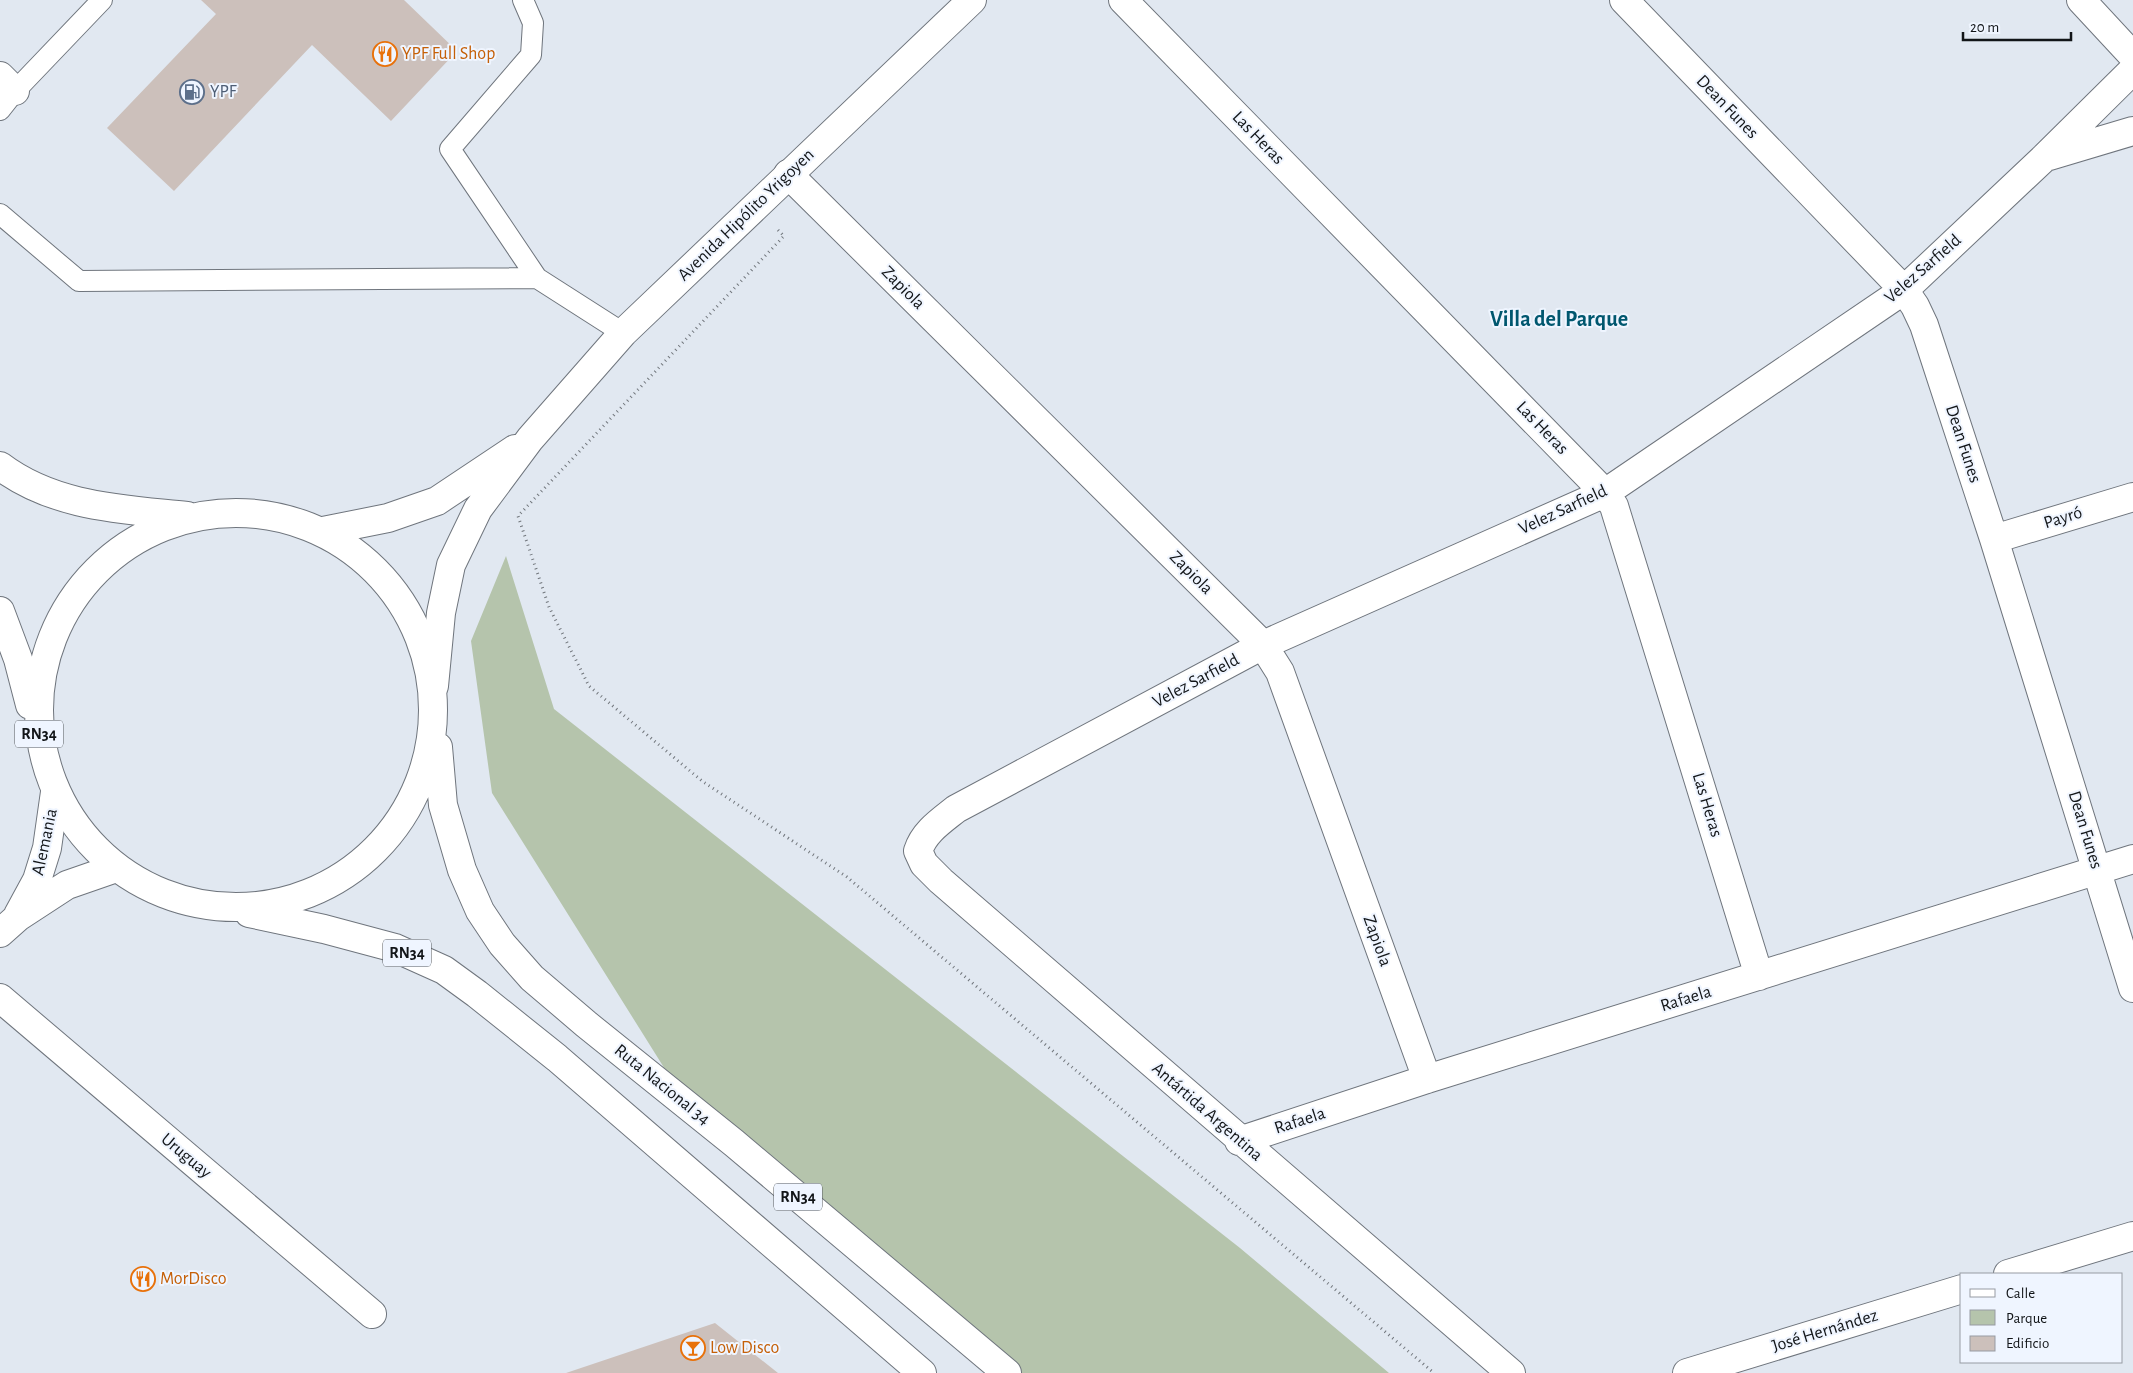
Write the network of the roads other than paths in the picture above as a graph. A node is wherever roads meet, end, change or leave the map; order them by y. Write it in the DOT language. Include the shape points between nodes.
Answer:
graph roads {
  1 [pos="102,0"];
  2 [pos="523,0"];
  3 [pos="972,0"];
  4 [pos="1123,0"];
  5 [pos="1624,0"];
  6 [pos="2081,0"];
  7 [pos="2133,56"];
  8 [pos="2133,70"];
  9 [pos="5,92"];
  10 [pos="2133,131"];
  11 [pos="2045,157"];
  12 [pos="788,174"];
  13 [pos="0,214"];
  14 [pos="537,278"];
  15 [pos="1904,290"];
  16 [pos="623,333"];
  17 [pos="530,439"];
  18 [pos="0,466"];
  19 [pos="1605,493"];
  20 [pos="2133,497"];
  21 [pos="191,516"];
  22 [pos="323,531"];
  23 [pos="1994,538"];
  24 [pos="0,612"];
  25 [pos="1263,645"];
  26 [pos="434,686"];
  27 [pos="436,720"];
  28 [pos="39,741"];
  29 [pos="55,792"];
  30 [pos="921,841"];
  31 [pos="2133,859"];
  32 [pos="116,868"];
  33 [pos="2098,870"];
  34 [pos="228,908"];
  35 [pos="9,925"];
  36 [pos="1759,976"];
  37 [pos="2133,988"];
  38 [pos="0,998"];
  39 [pos="1427,1080"];
  40 [pos="1239,1141"];
  41 [pos="2133,1236"];
  42 [pos="2011,1273"];
  43 [pos="1960,1289"];
  44 [pos="372,1314"];
  45 [pos="922,1373"];
  46 [pos="1008,1373"];
  47 [pos="1511,1373"];
  48 [pos="1687,1373"];
  1 -- 9 [label="lane"];
  2 -- 14 [label="lane" via="532,23 531,55 450,149"];
  3 -- 12 [label="main road, Avenida Hipólito Yrigoyen"];
  4 -- 19 [label="main road, Las Heras"];
  5 -- 15 [label="main road, Dean Funes"];
  6 -- 7 [label="main road"];
  8 -- 11 [label="main road, Velez Sarfield"];
  10 -- 11 [label="main road"];
  11 -- 15 [label="main road, Velez Sarfield"];
  12 -- 16 [label="main road, Avenida Hipólito Yrigoyen"];
  12 -- 25 [label="main road, Zapiola"];
  13 -- 14 [label="lane" via="79,282"];
  14 -- 16 [label="lane"];
  15 -- 19 [label="main road, Velez Sarfield"];
  15 -- 23 [label="main road, Dean Funes" via="1924,325"];
  16 -- 17 [label="main road, Avenida Hipólito Yrigoyen"];
  17 -- 22 [label="main road, Avenida Hipólito Yrigoyen" via="437,501 388,518"];
  17 -- 26 [label="main road, Avenida Hipólito Yrigoyen" via="478,510 451,565 441,613"];
  18 -- 21 [label="main road, Ruta Nacional 34 / RN34" via="44,491 90,505"];
  19 -- 25 [label="main road, Velez Sarfield"];
  19 -- 36 [label="main road, Las Heras" via="1620,518"];
  20 -- 23 [label="main road, Payró"];
  21 -- 22 [label="main road, Ruta Nacional 34 / RN34" via="258,512"];
  21 -- 28 [label="main road, Ruta Nacional 34 / RN34" via="135,539 88,578 55,628 40,671"];
  22 -- 26 [label="main road, Ruta Nacional 34 / RN34" via="377,569 415,622"];
  23 -- 33 [label="main road, Dean Funes"];
  24 -- 28 [label="main road, Ruta Nacional 34 / RN34" via="18,659"];
  25 -- 30 [label="main road, Velez Sarfield" via="956,810 935,825"];
  25 -- 39 [label="main road, Zapiola" via="1280,672"];
  26 -- 27 [label="main road, Ruta Nacional 34 / RN34"];
  27 -- 34 [label="main road, Ruta Nacional 34 / RN34" via="423,777 393,832 347,874 290,901"];
  27 -- 46 [label="main road, Ruta Nacional 34 / RN34" via="443,805 462,870 480,911 502,944 532,978 586,1024 734,1143"];
  28 -- 29 [label="main road, Ruta Nacional 34 / RN34"];
  29 -- 32 [label="main road, Ruta Nacional 34 / RN34" via="80,834"];
  29 -- 35 [label="main road, Alemania" via="47,848 37,880"];
  30 -- 40 [label="main road, Antártida Argentina" via="918,851 924,864 941,881"];
  31 -- 33 [label="main road, Rafaela"];
  32 -- 34 [label="main road, Ruta Nacional 34 / RN34" via="168,897"];
  32 -- 35 [label="main road, Alemania" via="67,885"];
  33 -- 36 [label="main road, Rafaela"];
  33 -- 37 [label="main road, Dean Funes"];
  34 -- 45 [label="main road, Ruta Nacional 34 / RN34" via="395,948 444,970 557,1058"];
  36 -- 39 [label="main road, Rafaela"];
  38 -- 44 [label="main road, Uruguay"];
  39 -- 40 [label="main road, Rafaela"];
  40 -- 47 [label="main road, Antártida Argentina"];
  41 -- 42 [label="main road"];
  43 -- 48 [label="main road, José Hernández"];
}
